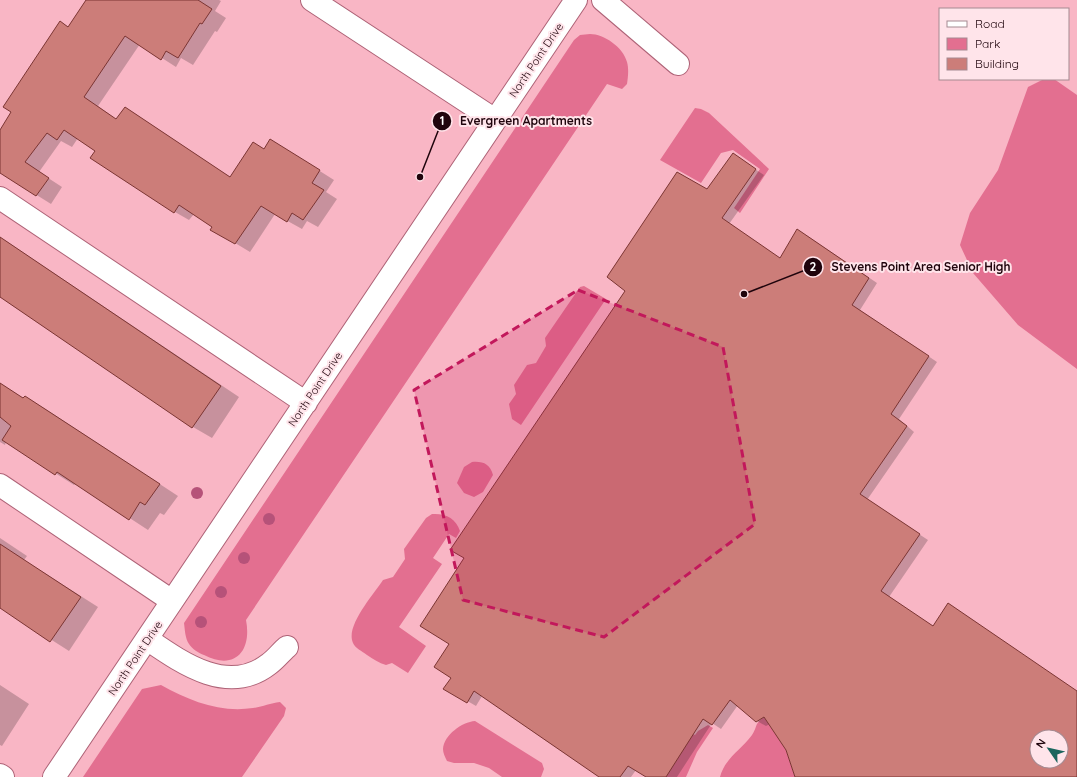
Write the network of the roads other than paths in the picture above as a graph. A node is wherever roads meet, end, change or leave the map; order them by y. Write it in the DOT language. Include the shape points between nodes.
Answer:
graph roads {
  1 [pos="312,0"];
  2 [pos="576,0"];
  3 [pos="603,0"];
  4 [pos="678,64"];
  5 [pos="495,120"];
  6 [pos="0,198"];
  7 [pos="306,403"];
  8 [pos="0,485"];
  9 [pos="172,601"];
  10 [pos="147,639"];
  11 [pos="287,647"];
  12 [pos="0,775"];
  13 [pos="3,777"];
  14 [pos="54,777"];
  1 -- 5 [label="street"];
  2 -- 5 [label="street, North Point Drive"];
  3 -- 4 [label="street"];
  5 -- 7 [label="street, North Point Drive"];
  6 -- 7 [label="street"];
  7 -- 9 [label="street, North Point Drive"];
  8 -- 9 [label="street"];
  9 -- 10 [label="street, North Point Drive"];
  10 -- 11 [label="street" via="184,664 222,677 254,673 269,664"];
  10 -- 14 [label="street, North Point Drive"];
  12 -- 13 [label="street"];
}
